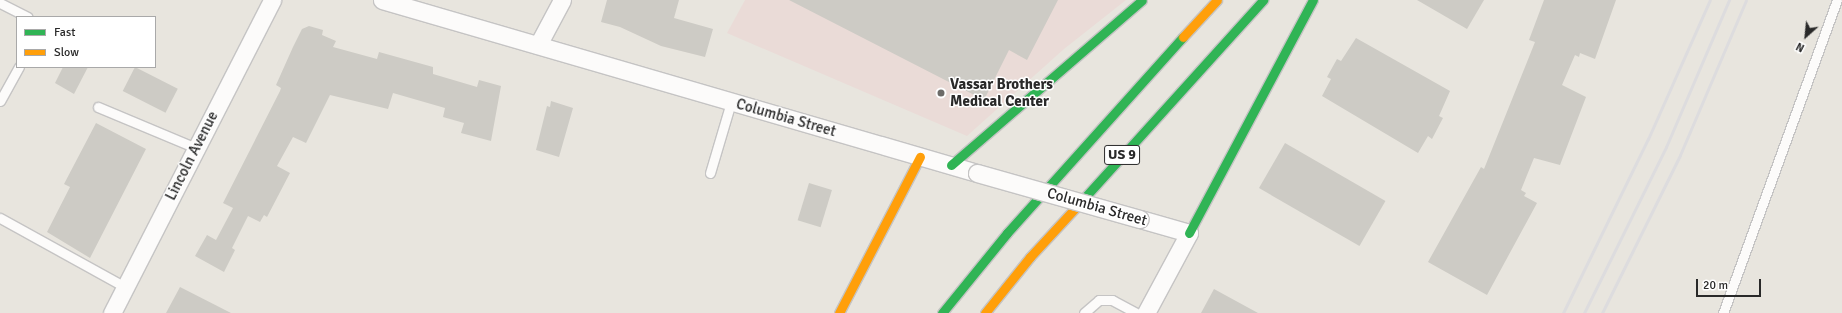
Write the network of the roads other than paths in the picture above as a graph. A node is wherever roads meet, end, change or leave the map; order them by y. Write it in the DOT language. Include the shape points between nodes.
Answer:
graph roads {
  1 [pos="272,0"];
  2 [pos="382,0"];
  3 [pos="562,0"];
  4 [pos="1142,0"];
  5 [pos="1217,0"];
  6 [pos="1263,0"];
  7 [pos="1313,0"];
  8 [pos="1837,0"];
  9 [pos="0,3"];
  10 [pos="26,16"];
  11 [pos="538,45"];
  12 [pos="18,68"];
  13 [pos="0,101"];
  14 [pos="731,102"];
  15 [pos="98,107"];
  16 [pos="196,148"];
  17 [pos="920,157"];
  18 [pos="951,165"];
  19 [pos="710,173"];
  20 [pos="0,218"];
  21 [pos="1189,233"];
  22 [pos="125,287"];
  23 [pos="112,313"];
  24 [pos="839,313"];
  25 [pos="942,313"];
  26 [pos="985,313"];
  27 [pos="1084,313"];
  28 [pos="1136,313"];
  29 [pos="1146,313"];
  30 [pos="1723,313"];
  1 -- 16 [label="street, Lincoln Avenue"];
  2 -- 11 [label="street, Columbia Street"];
  3 -- 11 [label="street"];
  4 -- 18 [label="highway"];
  5 -- 25 [label="highway, US 9" via="1007,233"];
  6 -- 26 [label="highway, US 9" via="1030,257"];
  7 -- 21 [label="highway"];
  8 -- 30 [label="lane"];
  9 -- 10 [label="lane"];
  11 -- 14 [label="street, Columbia Street"];
  12 -- 13 [label="lane"];
  14 -- 17 [label="street, Columbia Street"];
  14 -- 19 [label="lane"];
  15 -- 16 [label="lane"];
  16 -- 22 [label="street, Lincoln Avenue"];
  17 -- 18 [label="street, Columbia Street"];
  17 -- 24 [label="highway"];
  18 -- 21 [label="street, Columbia Street, bridge"];
  20 -- 22 [label="lane"];
  21 -- 29 [label="street"];
  22 -- 23 [label="street, Lincoln Avenue"];
  27 -- 28 [label="lane" via="1099,300 1112,300"];
}
